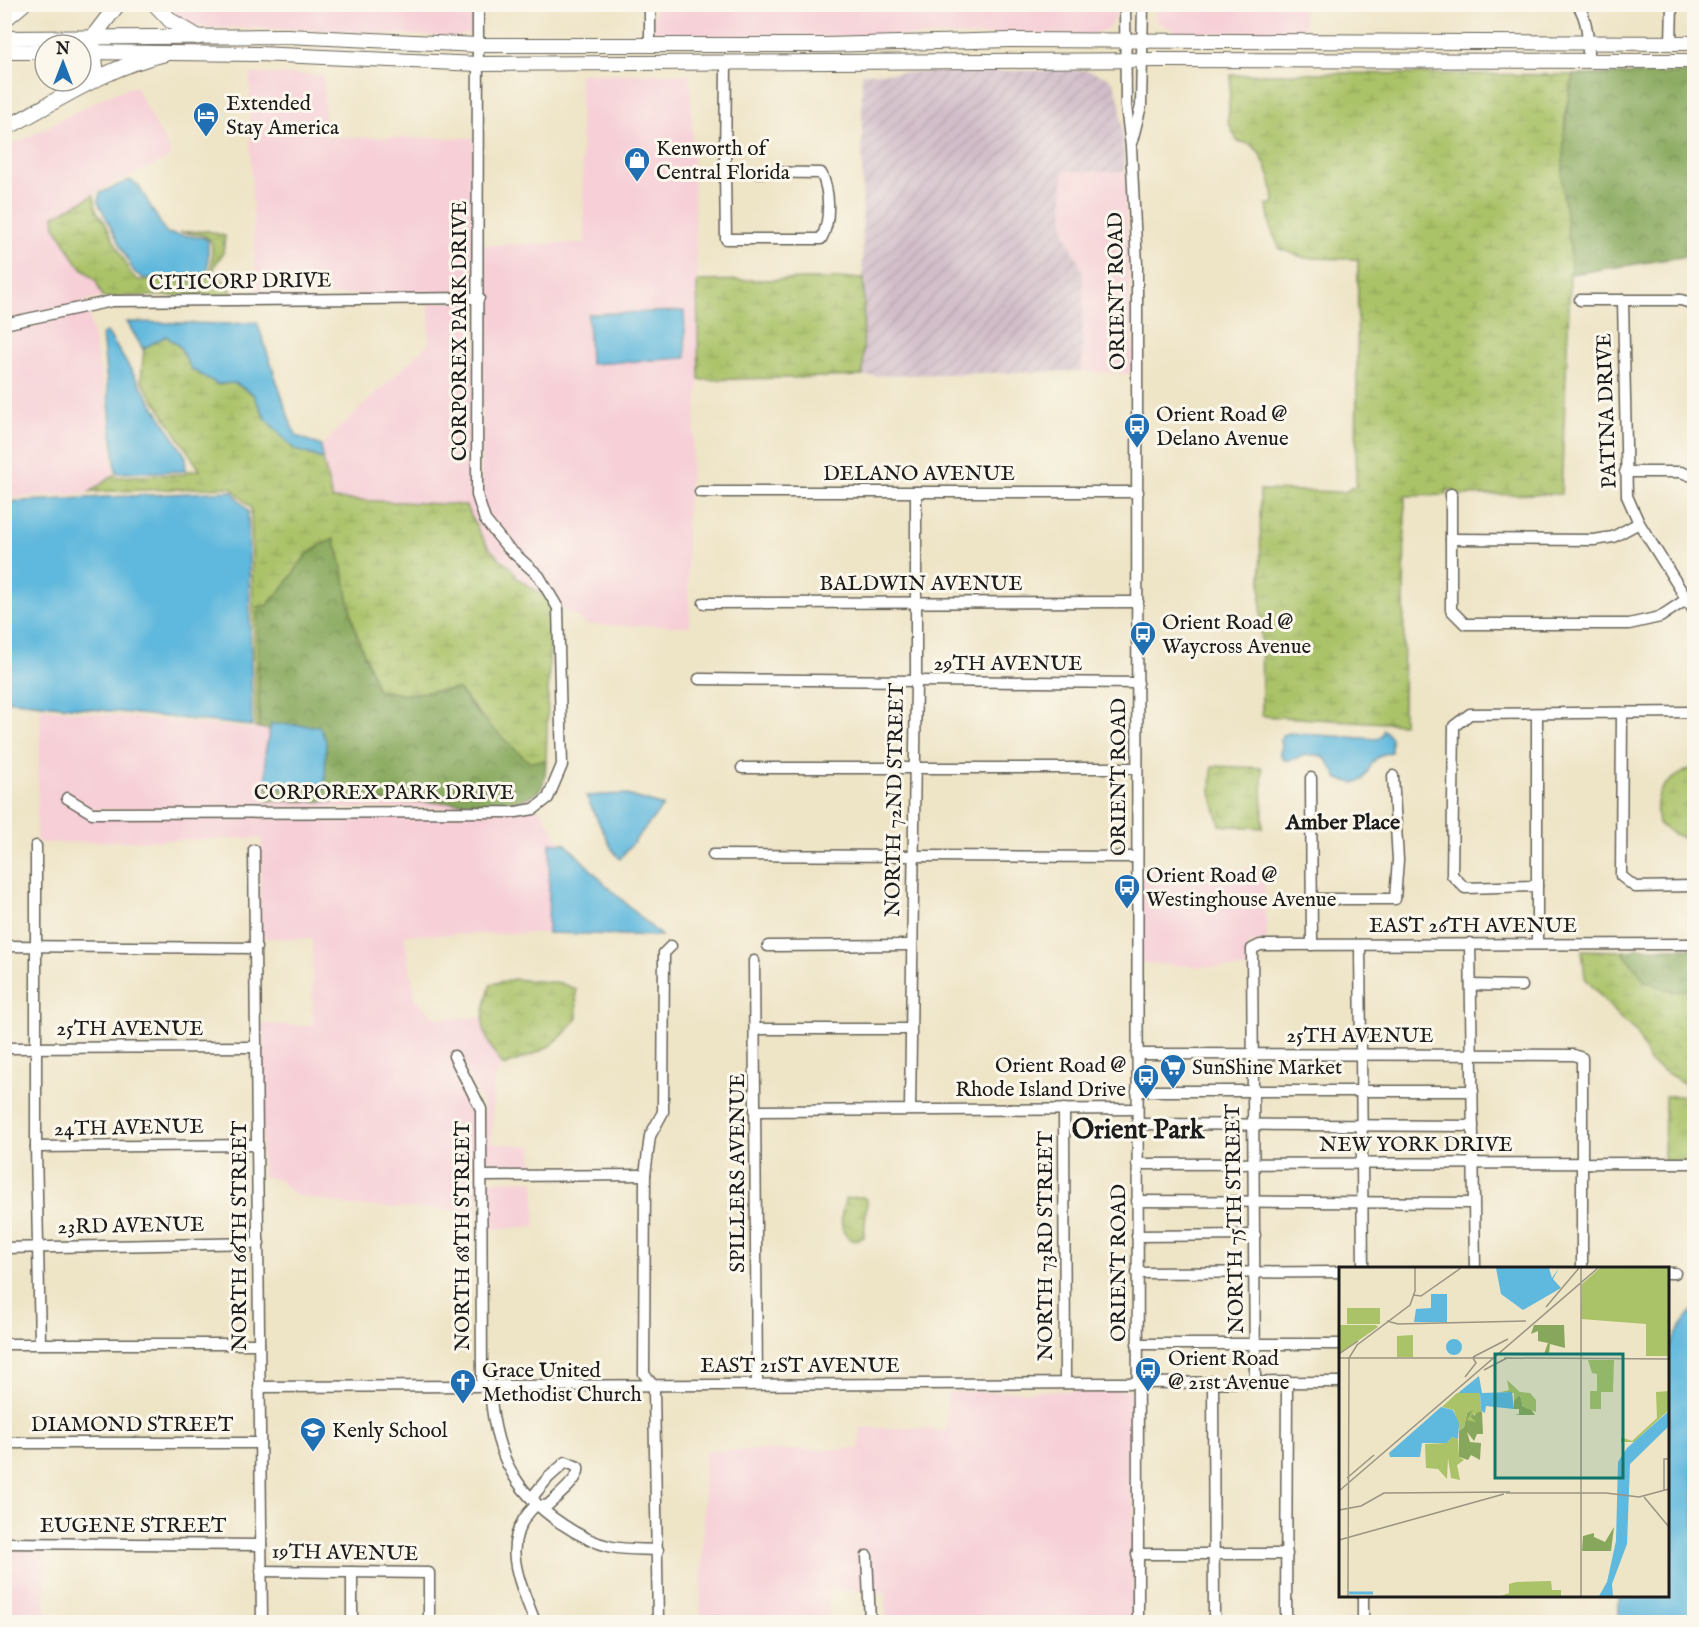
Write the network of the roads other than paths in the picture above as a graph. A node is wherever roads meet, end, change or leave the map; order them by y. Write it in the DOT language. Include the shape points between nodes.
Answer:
graph roads {
  1 [pos="118,4"];
  2 [pos="155,4"];
  3 [pos="478,4"];
  4 [pos="650,4"];
  5 [pos="1125,4"];
  6 [pos="1143,4"];
  7 [pos="1577,4"];
  8 [pos="1672,4"];
  9 [pos="20,7"];
  10 [pos="4,20"];
  11 [pos="198,37"];
  12 [pos="4,38"];
  13 [pos="33,41"];
  14 [pos="93,41"];
  15 [pos="1125,41"];
  16 [pos="1143,41"];
  17 [pos="1588,43"];
  18 [pos="1671,43"];
  19 [pos="1695,43"];
  20 [pos="478,45"];
  21 [pos="654,45"];
  22 [pos="695,45"];
  23 [pos="93,47"];
  24 [pos="93,47"];
  25 [pos="4,52"];
  26 [pos="33,52"];
  27 [pos="164,54"];
  28 [pos="1143,60"];
  29 [pos="1125,61"];
  30 [pos="1588,61"];
  31 [pos="1695,61"];
  32 [pos="93,62"];
  33 [pos="674,63"];
  34 [pos="726,63"];
  35 [pos="478,64"];
  36 [pos="97,78"];
  37 [pos="4,129"];
  38 [pos="1131,147"];
  39 [pos="725,172"];
  40 [pos="479,298"];
  41 [pos="1580,300"];
  42 [pos="1623,300"];
  43 [pos="1695,304"];
  44 [pos="4,324"];
  45 [pos="1625,472"];
  46 [pos="1695,477"];
  47 [pos="700,492"];
  48 [pos="916,492"];
  49 [pos="1138,492"];
  50 [pos="1451,494"];
  51 [pos="1639,524"];
  52 [pos="1451,539"];
  53 [pos="1687,599"];
  54 [pos="916,602"];
  55 [pos="1138,602"];
  56 [pos="704,603"];
  57 [pos="1695,611"];
  58 [pos="699,679"];
  59 [pos="916,682"];
  60 [pos="1137,683"];
  61 [pos="1695,712"];
  62 [pos="1622,713"];
  63 [pos="1537,714"];
  64 [pos="742,768"];
  65 [pos="915,768"];
  66 [pos="1137,768"];
  67 [pos="1393,776"];
  68 [pos="1311,778"];
  69 [pos="67,798"];
  70 [pos="36,846"];
  71 [pos="254,850"];
  72 [pos="713,855"];
  73 [pos="913,855"];
  74 [pos="1137,857"];
  75 [pos="1537,886"];
  76 [pos="1695,886"];
  77 [pos="1312,899"];
  78 [pos="1470,943"];
  79 [pos="1537,944"];
  80 [pos="1695,944"];
  81 [pos="912,945"];
  82 [pos="1312,945"];
  83 [pos="1360,945"];
  84 [pos="4,946"];
  85 [pos="671,946"];
  86 [pos="768,946"];
  87 [pos="36,947"];
  88 [pos="256,948"];
  89 [pos="1252,949"];
  90 [pos="754,961"];
  91 [pos="1471,986"];
  92 [pos="1522,986"];
  93 [pos="756,1029"];
  94 [pos="910,1029"];
  95 [pos="256,1047"];
  96 [pos="4,1048"];
  97 [pos="36,1048"];
  98 [pos="1252,1053"];
  99 [pos="1137,1054"];
  100 [pos="1472,1054"];
  101 [pos="1362,1055"];
  102 [pos="454,1056"];
  103 [pos="1137,1090"];
  104 [pos="1252,1090"];
  105 [pos="1362,1091"];
  106 [pos="1473,1091"];
  107 [pos="910,1109"];
  108 [pos="1064,1109"];
  109 [pos="1137,1109"];
  110 [pos="756,1111"];
  111 [pos="1137,1124"];
  112 [pos="1253,1125"];
  113 [pos="1363,1126"];
  114 [pos="1473,1126"];
  115 [pos="258,1145"];
  116 [pos="36,1147"];
  117 [pos="1253,1162"];
  118 [pos="1363,1163"];
  119 [pos="1695,1163"];
  120 [pos="1137,1164"];
  121 [pos="1473,1164"];
  122 [pos="1581,1164"];
  123 [pos="645,1175"];
  124 [pos="482,1176"];
  125 [pos="1254,1200"];
  126 [pos="1137,1201"];
  127 [pos="1363,1201"];
  128 [pos="1473,1203"];
  129 [pos="1255,1235"];
  130 [pos="1137,1236"];
  131 [pos="259,1243"];
  132 [pos="39,1246"];
  133 [pos="4,1248"];
  134 [pos="1363,1267"];
  135 [pos="1475,1267"];
  136 [pos="1582,1267"];
  137 [pos="1255,1272"];
  138 [pos="1339,1272"];
  139 [pos="1137,1273"];
  140 [pos="40,1343"];
  141 [pos="4,1344"];
  142 [pos="259,1344"];
  143 [pos="1137,1344"];
  144 [pos="1255,1344"];
  145 [pos="1339,1344"];
  146 [pos="1213,1381"];
  147 [pos="1255,1381"];
  148 [pos="1287,1381"];
  149 [pos="1137,1382"];
  150 [pos="1339,1382"];
  151 [pos="1065,1383"];
  152 [pos="757,1384"];
  153 [pos="486,1385"];
  154 [pos="653,1385"];
  155 [pos="259,1387"];
  156 [pos="4,1443"];
  157 [pos="260,1443"];
  158 [pos="536,1505"];
  159 [pos="4,1544"];
  160 [pos="261,1545"];
  161 [pos="658,1550"];
  162 [pos="1137,1554"];
  163 [pos="1214,1554"];
  164 [pos="1287,1554"];
  165 [pos="867,1556"];
  166 [pos="261,1571"];
  167 [pos="352,1572"];
  168 [pos="1363,1597"];
  169 [pos="261,1623"];
  170 [pos="352,1623"];
  171 [pos="429,1623"];
  172 [pos="535,1623"];
  173 [pos="658,1623"];
  174 [pos="870,1623"];
  175 [pos="1138,1623"];
  176 [pos="1214,1623"];
  177 [pos="1286,1623"];
  178 [pos="1363,1623"];
  1 -- 14 [label="highway"];
  2 -- 11 [label="highway" via="171,21"];
  3 -- 20 [label="street"];
  4 -- 21 [label="street"];
  5 -- 15 [label="street, ORIENT ROAD"];
  6 -- 16 [label="street, ORIENT ROAD"];
  7 -- 17 [label="street" via="1584,13"];
  8 -- 18 [label="street"];
  9 -- 10 [label="highway"];
  11 -- 20 [label="main road" via="287,36"];
  11 -- 23 [label="main road"];
  12 -- 13 [label="main road"];
  15 -- 16 [label="main road"];
  15 -- 22 [label="main road"];
  15 -- 29 [label="street, ORIENT ROAD"];
  16 -- 17 [label="main road"];
  16 -- 28 [label="street, ORIENT ROAD"];
  17 -- 18 [label="main road"];
  17 -- 30 [label="street"];
  18 -- 19 [label="main road"];
  20 -- 21 [label="main road"];
  20 -- 35 [label="street"];
  21 -- 22 [label="main road"];
  21 -- 33 [label="main road"];
  22 -- 33 [label="main road"];
  24 -- 27 [label="main road"];
  25 -- 26 [label="main road"];
  27 -- 35 [label="main road"];
  27 -- 36 [label="highway" via="141,59"];
  28 -- 29 [label="main road"];
  28 -- 30 [label="main road"];
  28 -- 38 [label="street, ORIENT ROAD" via="1141,106"];
  29 -- 34 [label="main road"];
  29 -- 38 [label="street, ORIENT ROAD" via="1125,106"];
  30 -- 31 [label="main road"];
  32 -- 36 [label="highway"];
  33 -- 34 [label="main road"];
  33 -- 35 [label="main road"];
  34 -- 39 [label="street"];
  35 -- 40 [label="street, CORPOREX PARK DRIVE"];
  36 -- 37 [label="highway"];
  38 -- 49 [label="street, ORIENT ROAD" via="1137,265"];
  39 -- 39 [label="street" via="726,239 821,239 827,229 827,184 821,173"];
  40 -- 44 [label="street, CITICORP DRIVE" via="112,302"];
  40 -- 69 [label="street, CORPOREX PARK DRIVE" via="477,495 485,520 539,576 558,608 562,765 548,798 534,809 516,812 114,813 92,813"];
  41 -- 42 [label="street"];
  42 -- 43 [label="street" via="1681,300"];
  42 -- 45 [label="street, PATINA DRIVE"];
  45 -- 46 [label="street" via="1681,472"];
  45 -- 51 [label="street, PATINA DRIVE" via="1627,496"];
  47 -- 48 [label="street, DELANO AVENUE"];
  48 -- 49 [label="street, DELANO AVENUE"];
  48 -- 54 [label="street, NORTH 72ND STREET"];
  49 -- 55 [label="street, ORIENT ROAD"];
  50 -- 52 [label="street"];
  51 -- 52 [label="street" via="1613,537 1594,540"];
  51 -- 53 [label="street, PATINA DRIVE"];
  52 -- 53 [label="street" via="1451,610 1465,624 1629,624 1660,616"];
  53 -- 57 [label="street, PATINA DRIVE"];
  54 -- 55 [label="street, BALDWIN AVENUE"];
  54 -- 56 [label="street, BALDWIN AVENUE"];
  54 -- 59 [label="street, NORTH 72ND STREET"];
  55 -- 60 [label="street, ORIENT ROAD"];
  58 -- 59 [label="street, 29TH AVENUE"];
  59 -- 60 [label="street, 29TH AVENUE"];
  59 -- 65 [label="street, NORTH 72ND STREET"];
  60 -- 66 [label="street, ORIENT ROAD"];
  61 -- 62 [label="street"];
  62 -- 63 [label="street"];
  62 -- 76 [label="street" via="1621,876 1635,887"];
  63 -- 75 [label="street"];
  63 -- 75 [label="street" via="1470,714 1454,726 1452,875 1466,888"];
  64 -- 65 [label="street"];
  65 -- 66 [label="street"];
  65 -- 73 [label="street, NORTH 72ND STREET"];
  66 -- 74 [label="street, ORIENT ROAD"];
  67 -- 77 [label="street" via="1398,860 1395,899"];
  68 -- 77 [label="street"];
  70 -- 87 [label="street"];
  71 -- 88 [label="street, NORTH 66TH STREET"];
  72 -- 73 [label="street"];
  73 -- 74 [label="street"];
  73 -- 81 [label="street, NORTH 72ND STREET"];
  74 -- 99 [label="street, ORIENT ROAD"];
  75 -- 79 [label="street"];
  77 -- 82 [label="street"];
  78 -- 79 [label="street, EAST 26TH AVENUE"];
  78 -- 83 [label="street, EAST 26TH AVENUE"];
  78 -- 91 [label="street"];
  79 -- 80 [label="street, EAST 26TH AVENUE"];
  81 -- 86 [label="street"];
  81 -- 94 [label="street, NORTH 72ND STREET"];
  82 -- 83 [label="street, EAST 26TH AVENUE"];
  82 -- 89 [label="street, EAST 26TH AVENUE" via="1260,945"];
  83 -- 101 [label="street"];
  84 -- 87 [label="street"];
  85 -- 123 [label="street" via="664,953 663,1112 650,1136"];
  87 -- 88 [label="street"];
  87 -- 97 [label="street"];
  88 -- 95 [label="street, NORTH 66TH STREET"];
  89 -- 98 [label="street, NORTH 75TH STREET"];
  90 -- 93 [label="street, SPILLERS AVENUE"];
  91 -- 92 [label="street"];
  91 -- 100 [label="street"];
  93 -- 94 [label="street"];
  93 -- 110 [label="street, SPILLERS AVENUE"];
  94 -- 107 [label="street, NORTH 72ND STREET"];
  95 -- 97 [label="street, 25TH AVENUE"];
  95 -- 115 [label="street, NORTH 66TH STREET"];
  96 -- 97 [label="street, 25TH AVENUE"];
  97 -- 116 [label="street"];
  98 -- 99 [label="street, 25TH AVENUE"];
  98 -- 101 [label="street, 25TH AVENUE"];
  98 -- 104 [label="street, NORTH 75TH STREET"];
  99 -- 103 [label="street, ORIENT ROAD"];
  100 -- 101 [label="street, 25TH AVENUE"];
  100 -- 106 [label="street"];
  100 -- 122 [label="street, 25TH AVENUE" via="1582,1058"];
  101 -- 105 [label="street"];
  102 -- 124 [label="street, NORTH 68TH STREET" via="481,1109"];
  103 -- 104 [label="street"];
  103 -- 109 [label="street, ORIENT ROAD"];
  104 -- 105 [label="street"];
  104 -- 112 [label="street, NORTH 75TH STREET"];
  105 -- 106 [label="street"];
  105 -- 113 [label="street"];
  106 -- 114 [label="street"];
  107 -- 108 [label="street"];
  107 -- 110 [label="street"];
  108 -- 109 [label="street"];
  108 -- 151 [label="street, NORTH 73RD STREET"];
  109 -- 111 [label="street, ORIENT ROAD"];
  110 -- 152 [label="street, SPILLERS AVENUE"];
  111 -- 112 [label="street"];
  111 -- 120 [label="street, ORIENT ROAD"];
  112 -- 113 [label="street"];
  112 -- 117 [label="street, NORTH 75TH STREET"];
  113 -- 114 [label="street"];
  113 -- 118 [label="street"];
  114 -- 121 [label="street"];
  115 -- 116 [label="street, 24TH AVENUE"];
  115 -- 131 [label="street, NORTH 66TH STREET"];
  116 -- 132 [label="street"];
  117 -- 118 [label="street, NEW YORK DRIVE"];
  117 -- 120 [label="street, NEW YORK DRIVE"];
  117 -- 125 [label="street, NORTH 75TH STREET"];
  118 -- 121 [label="street, NEW YORK DRIVE"];
  118 -- 127 [label="street"];
  119 -- 122 [label="street, NEW YORK DRIVE"];
  120 -- 126 [label="street, ORIENT ROAD"];
  121 -- 122 [label="street, NEW YORK DRIVE"];
  121 -- 128 [label="street"];
  122 -- 136 [label="street"];
  123 -- 124 [label="street"];
  123 -- 154 [label="street" via="644,1374"];
  124 -- 153 [label="street, NORTH 68TH STREET"];
  125 -- 126 [label="street"];
  125 -- 127 [label="street"];
  125 -- 129 [label="street, NORTH 75TH STREET"];
  126 -- 130 [label="street, ORIENT ROAD"];
  127 -- 128 [label="street"];
  127 -- 134 [label="street"];
  128 -- 135 [label="street"];
  129 -- 130 [label="street"];
  129 -- 137 [label="street, NORTH 75TH STREET"];
  130 -- 139 [label="street, ORIENT ROAD"];
  131 -- 132 [label="street, 23RD AVENUE"];
  131 -- 142 [label="street, NORTH 66TH STREET"];
  132 -- 133 [label="street, 23RD AVENUE"];
  132 -- 140 [label="street"];
  137 -- 138 [label="street"];
  137 -- 139 [label="street"];
  137 -- 144 [label="street, NORTH 75TH STREET"];
  139 -- 143 [label="street, ORIENT ROAD"];
  140 -- 141 [label="street"];
  140 -- 142 [label="street"];
  142 -- 155 [label="street, NORTH 66TH STREET"];
  143 -- 144 [label="street"];
  143 -- 149 [label="street, ORIENT ROAD"];
  144 -- 145 [label="street"];
  144 -- 147 [label="street, NORTH 75TH STREET"];
  146 -- 147 [label="street, EAST 21ST AVENUE"];
  146 -- 149 [label="street, EAST 21ST AVENUE"];
  146 -- 163 [label="street"];
  147 -- 148 [label="street, EAST 21ST AVENUE"];
  148 -- 150 [label="street, EAST 21ST AVENUE"];
  148 -- 164 [label="street"];
  149 -- 151 [label="street, EAST 21ST AVENUE"];
  149 -- 162 [label="street, ORIENT ROAD"];
  151 -- 152 [label="street, EAST 21ST AVENUE"];
  152 -- 154 [label="street, EAST 21ST AVENUE"];
  153 -- 154 [label="street, EAST 21ST AVENUE"];
  153 -- 155 [label="street, EAST 21ST AVENUE"];
  153 -- 158 [label="street, NORTH 68TH STREET" via="497,1440 511,1473"];
  154 -- 161 [label="street"];
  155 -- 157 [label="street, NORTH 66TH STREET"];
  156 -- 157 [label="street, DIAMOND STREET"];
  157 -- 160 [label="street, NORTH 66TH STREET"];
  158 -- 158 [label="street" via="547,1506 577,1477 578,1467 566,1462 555,1471 533,1496"];
  158 -- 161 [label="street, NORTH 68TH STREET" via="581,1537 613,1547"];
  158 -- 172 [label="street" via="520,1527 513,1554"];
  159 -- 160 [label="street, EUGENE STREET"];
  160 -- 166 [label="street, NORTH 66TH STREET"];
  161 -- 173 [label="street"];
  162 -- 163 [label="street"];
  162 -- 175 [label="street, ORIENT ROAD"];
  163 -- 164 [label="street"];
  163 -- 176 [label="street"];
  164 -- 177 [label="street"];
  165 -- 174 [label="street"];
  166 -- 167 [label="street, 19TH AVENUE"];
  166 -- 169 [label="street, NORTH 66TH STREET"];
  167 -- 170 [label="street"];
  167 -- 171 [label="street, 19TH AVENUE" via="429,1573"];
  168 -- 178 [label="street"];
}
